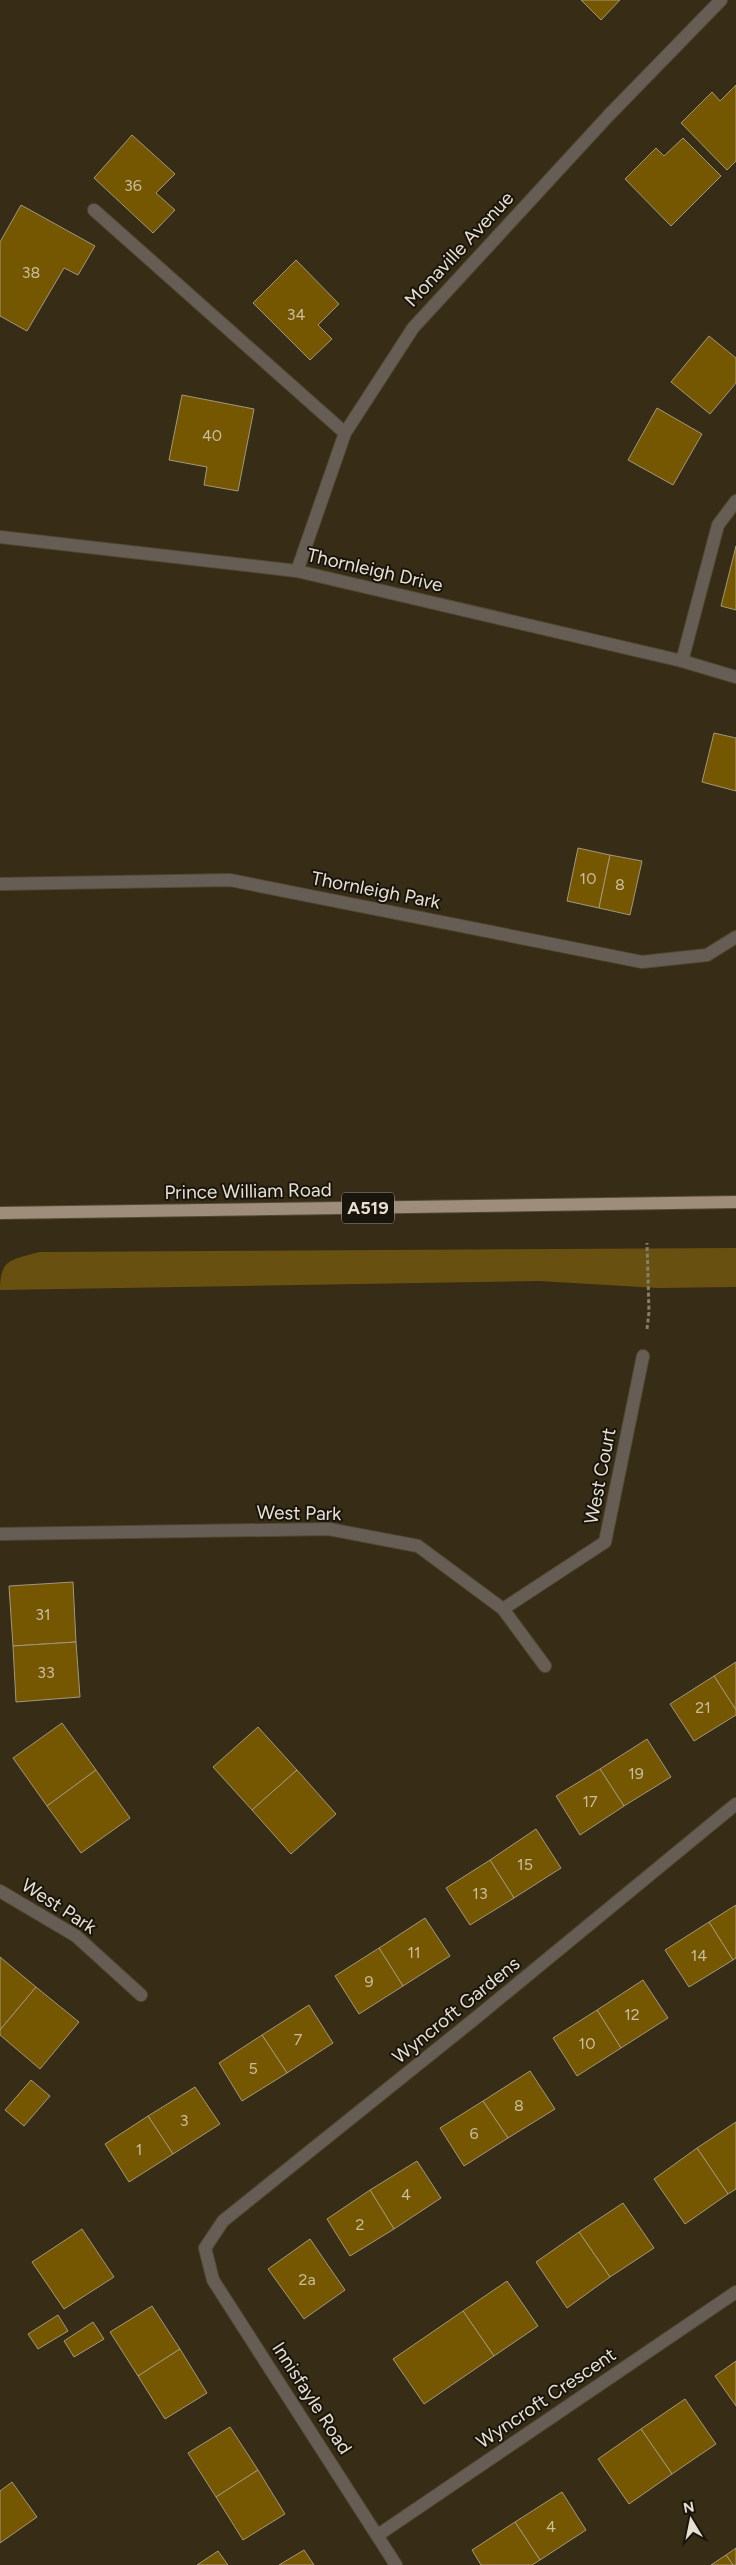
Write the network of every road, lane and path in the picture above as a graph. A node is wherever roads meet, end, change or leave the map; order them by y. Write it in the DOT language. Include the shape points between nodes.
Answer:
graph roads {
  1 [pos="721,0"];
  2 [pos="94,210"];
  3 [pos="345,434"];
  4 [pos="736,501"];
  5 [pos="0,537"];
  6 [pos="297,571"];
  7 [pos="682,661"];
  8 [pos="736,676"];
  9 [pos="0,884"];
  10 [pos="736,936"];
  11 [pos="736,1202"];
  12 [pos="0,1213"];
  13 [pos="647,1243"];
  14 [pos="643,1356"];
  15 [pos="0,1534"];
  16 [pos="503,1610"];
  17 [pos="545,1666"];
  18 [pos="736,1804"];
  19 [pos="0,1890"];
  20 [pos="141,1995"];
  21 [pos="205,2248"];
  22 [pos="736,2292"];
  23 [pos="378,2535"];
  24 [pos="396,2565"];
  1 -- 3 [label="street, Monaville Avenue" via="609,115 413,328"];
  2 -- 3 [label="street"];
  3 -- 6 [label="street, Monaville Avenue"];
  4 -- 7 [label="street" via="718,525"];
  5 -- 6 [label="street, Thornleigh Drive"];
  6 -- 7 [label="street, Thornleigh Drive"];
  7 -- 8 [label="street, Thornleigh Drive"];
  9 -- 10 [label="street, Thornleigh Park" via="230,880 642,962 707,955"];
  11 -- 12 [label="main road, Prince William Road / A519"];
  13 -- 14 [label="path" via="649,1312"];
  14 -- 16 [label="street, West Court" via="605,1542"];
  15 -- 16 [label="street, West Park" via="330,1529 418,1546"];
  16 -- 17 [label="street, West Park"];
  18 -- 21 [label="street, Wyncroft Gardens" via="223,2220"];
  19 -- 20 [label="street, West Park" via="76,1936"];
  21 -- 23 [label="street, Innisfayle Road" via="213,2280"];
  22 -- 23 [label="street, Wyncroft Crescent"];
  23 -- 24 [label="street, Innisfayle Road"];
}
